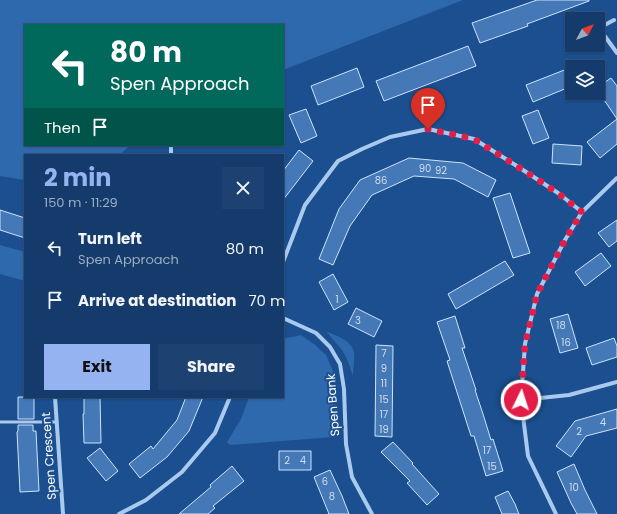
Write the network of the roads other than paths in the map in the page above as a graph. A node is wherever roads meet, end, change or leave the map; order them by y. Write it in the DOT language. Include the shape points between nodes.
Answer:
graph roads {
  1 [pos="614,20"];
  2 [pos="605,25"];
  3 [pos="605,36"];
  4 [pos="617,53"];
  5 [pos="617,178"];
  6 [pos="582,212"];
  7 [pos="284,259"];
  8 [pos="284,318"];
  9 [pos="617,382"];
  10 [pos="55,398"];
  11 [pos="230,398"];
  12 [pos="521,400"];
  13 [pos="0,422"];
  14 [pos="56,422"];
  15 [pos="64,514"];
  16 [pos="119,514"];
  17 [pos="372,514"];
  18 [pos="556,514"];
  1 -- 2 [label="street"];
  3 -- 4 [label="street"];
  5 -- 6 [label="street"];
  6 -- 7 [label="street" via="558,193 474,139 428,129 390,137 338,161 305,205"];
  6 -- 12 [label="street" via="537,294 525,344"];
  8 -- 17 [label="street, Spen Bank" via="316,333 330,347 340,364 344,389 346,444 352,477"];
  9 -- 12 [label="street" via="569,395"];
  10 -- 14 [label="street, Spen Crescent"];
  11 -- 16 [label="street" via="215,433 182,472 146,500"];
  12 -- 18 [label="street" via="528,456"];
  13 -- 14 [label="lane"];
  14 -- 15 [label="street, Spen Crescent"];
}
